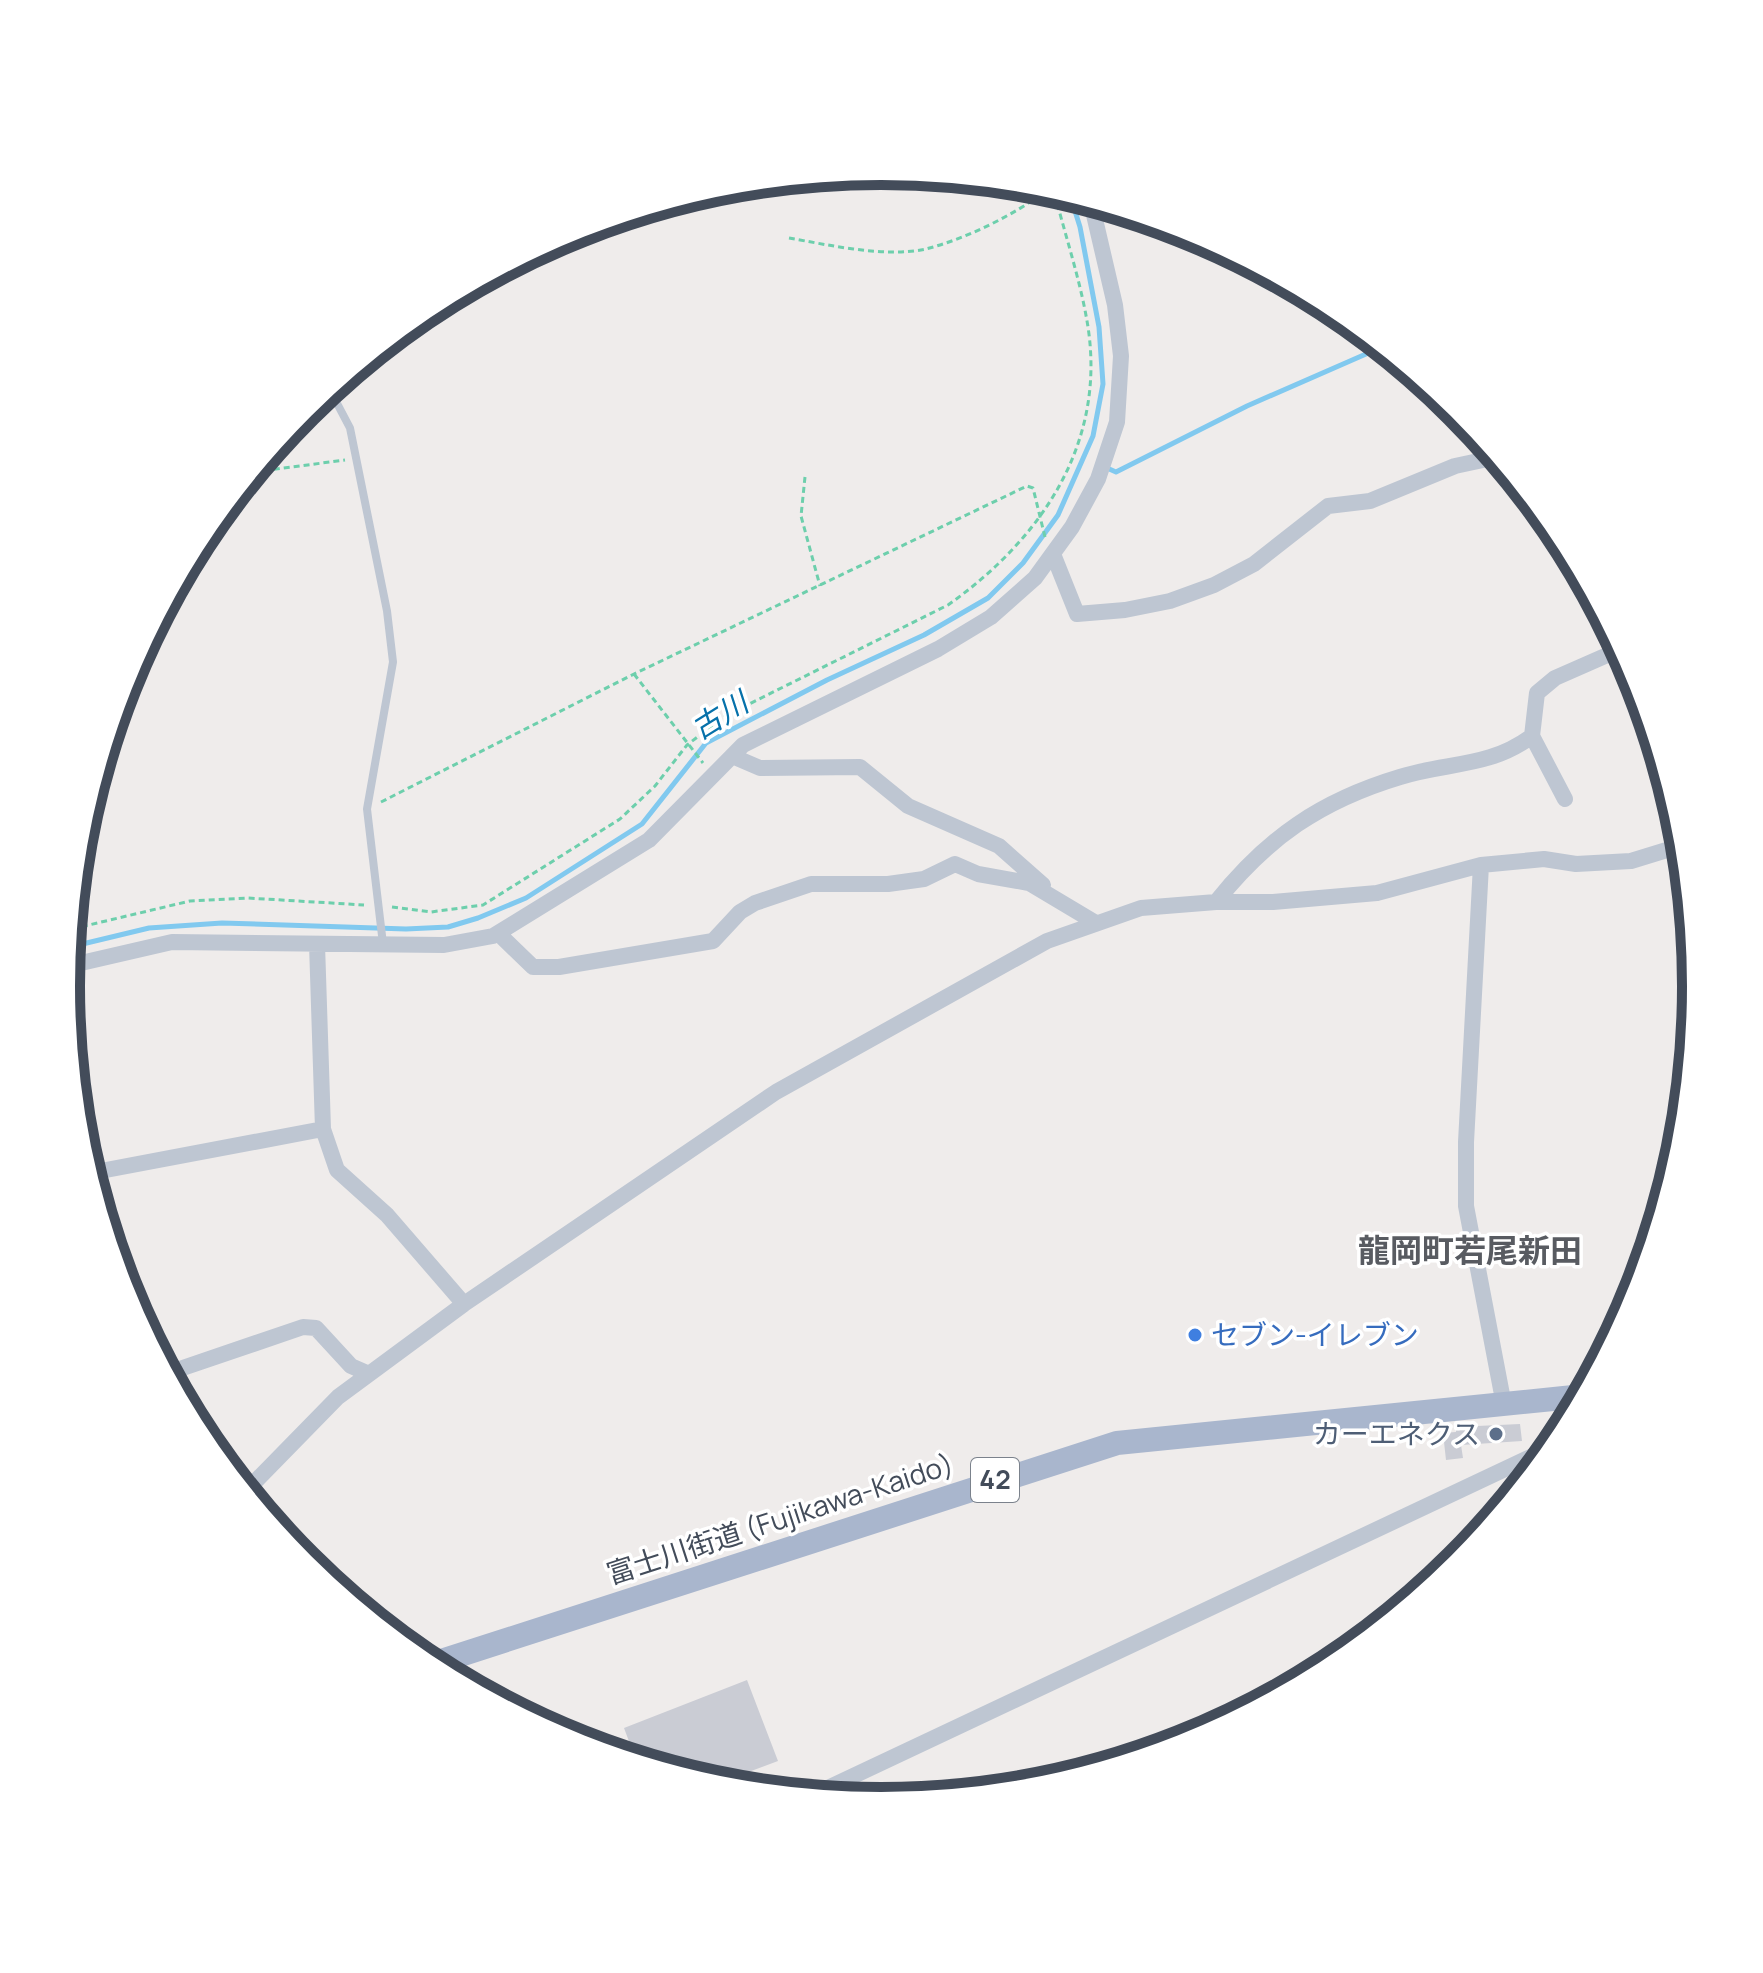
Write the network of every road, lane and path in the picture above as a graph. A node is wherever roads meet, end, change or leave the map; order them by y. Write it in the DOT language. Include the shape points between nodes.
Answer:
graph roads {
  1 [pos="1036,200"];
  2 [pos="1055,204"];
  3 [pos="1094,213"];
  4 [pos="789,238"];
  5 [pos="336,401"];
  6 [pos="357,459"];
  7 [pos="1485,460"];
  8 [pos="269,470"];
  9 [pos="805,477"];
  10 [pos="1039,521"];
  11 [pos="1041,529"];
  12 [pos="1053,554"];
  13 [pos="820,586"];
  14 [pos="1610,654"];
  15 [pos="634,674"];
  16 [pos="1532,736"];
  17 [pos="687,745"];
  18 [pos="732,756"];
  19 [pos="706,766"];
  20 [pos="1565,799"];
  21 [pos="367,809"];
  22 [pos="1671,849"];
  23 [pos="1481,865"];
  24 [pos="1062,899"];
  25 [pos="1216,902"];
  26 [pos="380,906"];
  27 [pos="1096,923"];
  28 [pos="83,926"];
  29 [pos="503,938"];
  30 [pos="383,942"];
  31 [pos="317,944"];
  32 [pos="81,963"];
  33 [pos="323,1129"];
  34 [pos="102,1171"];
  35 [pos="464,1304"];
  36 [pos="178,1370"];
  37 [pos="367,1373"];
  38 [pos="1569,1398"];
  39 [pos="1504,1405"];
  40 [pos="1529,1458"];
  41 [pos="254,1483"];
  42 [pos="446,1659"];
  43 [pos="832,1786"];
  1 -- 4 [label="path" via="924,249 854,248"];
  2 -- 10 [label="path" via="1088,325 1089,396 1071,460"];
  3 -- 12 [label="street" via="1115,305 1121,392 1098,479"];
  5 -- 6 [label="lane" via="350,428"];
  6 -- 8 [label="path"];
  6 -- 21 [label="lane" via="393,662"];
  7 -- 12 [label="street" via="1455,466 1370,501 1328,506 1254,564 1170,601 1077,614"];
  9 -- 13 [label="path" via="801,516"];
  10 -- 11 [label="path"];
  10 -- 13 [label="path" via="1033,488 1027,486"];
  10 -- 17 [label="path" via="980,582 948,605 725,716"];
  12 -- 18 [label="street" via="1013,601 971,631 768,731"];
  13 -- 15 [label="path"];
  14 -- 16 [label="street" via="1555,678 1537,693"];
  15 -- 17 [label="path"];
  15 -- 21 [label="path"];
  16 -- 20 [label="street"];
  16 -- 25 [label="street" via="1516,748 1470,765 1400,776 1311,814 1271,841"];
  17 -- 19 [label="path"];
  17 -- 26 [label="path" via="620,819 483,905 431,912"];
  18 -- 24 [label="street" via="760,768 860,767 908,806 999,846"];
  18 -- 30 [label="street" via="649,840 509,928 462,943"];
  21 -- 26 [label="lane"];
  22 -- 23 [label="street" via="1631,861 1576,864 1544,859"];
  23 -- 25 [label="street" via="1377,893"];
  23 -- 39 [label="street" via="1466,1206"];
  24 -- 27 [label="street"];
  24 -- 29 [label="street" via="1029,883 955,864 924,879 811,884 747,907 713,941 559,967 533,967"];
  25 -- 27 [label="street" via="1141,908"];
  26 -- 28 [label="path" via="248,898 190,901"];
  26 -- 30 [label="lane"];
  27 -- 35 [label="street" via="1000,965 776,1092"];
  30 -- 31 [label="street"];
  31 -- 32 [label="street" via="172,942"];
  31 -- 33 [label="street"];
  33 -- 34 [label="street"];
  33 -- 35 [label="street" via="337,1170 387,1215"];
  35 -- 37 [label="street"];
  36 -- 37 [label="street" via="303,1327 316,1328 351,1366"];
  37 -- 41 [label="street"];
  38 -- 39 [label="main road, 富士川街道 (Fujikawa-Kaido) / 42"];
  39 -- 42 [label="main road, 富士川街道 (Fujikawa-Kaido) / 42" via="1117,1443"];
  40 -- 43 [label="street"];
}
